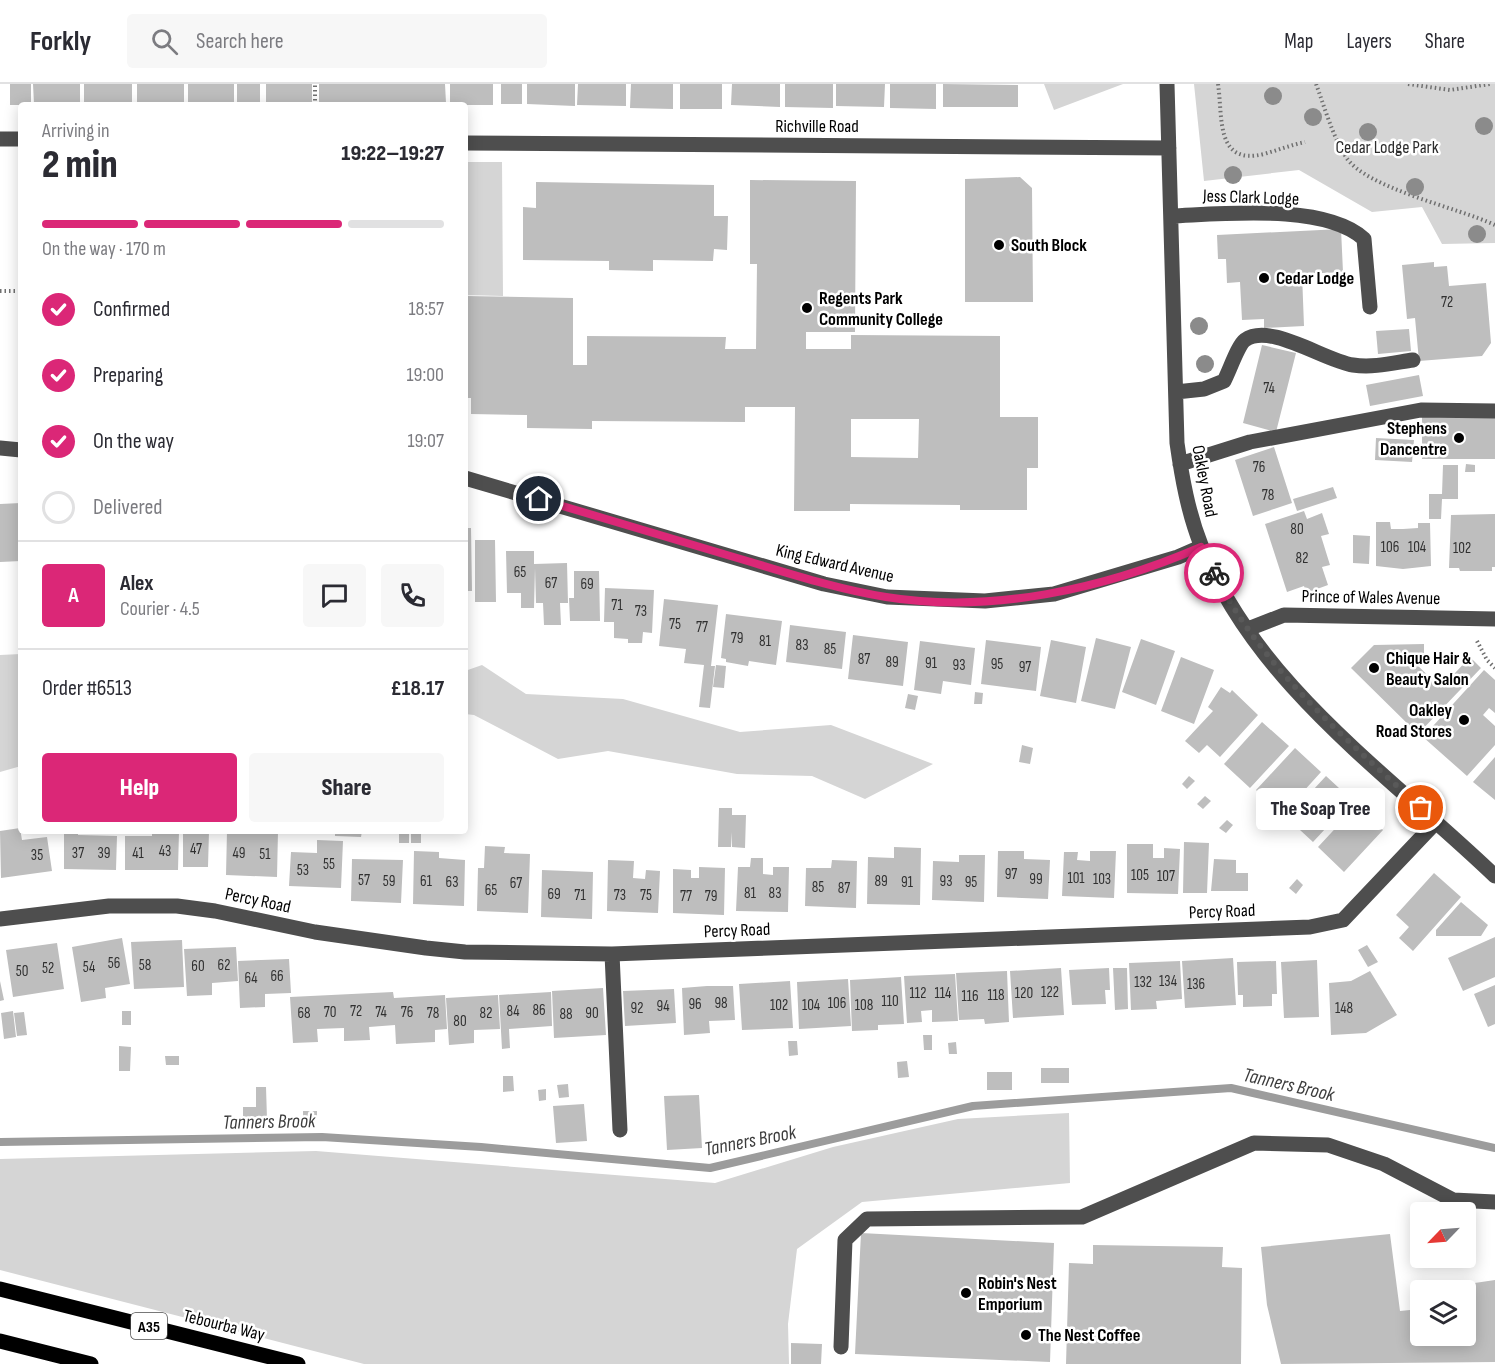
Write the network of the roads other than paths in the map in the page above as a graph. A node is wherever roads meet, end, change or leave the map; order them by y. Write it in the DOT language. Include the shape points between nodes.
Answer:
graph roads {
  1 [pos="1167,84"];
  2 [pos="0,139"];
  3 [pos="18,139"];
  4 [pos="468,143"];
  5 [pos="1169,148"];
  6 [pos="1171,216"];
  7 [pos="1370,307"];
  8 [pos="1413,360"];
  9 [pos="1176,392"];
  10 [pos="1495,411"];
  11 [pos="0,448"];
  12 [pos="18,450"];
  13 [pos="1180,464"];
  14 [pos="468,479"];
  15 [pos="1201,547"];
  16 [pos="1495,619"];
  17 [pos="1248,629"];
  18 [pos="1436,822"];
  19 [pos="1495,876"];
  20 [pos="0,919"];
  21 [pos="612,954"];
  22 [pos="620,1130"];
  23 [pos="1495,1202"];
  24 [pos="0,1289"];
  25 [pos="0,1341"];
  26 [pos="842,1347"];
  27 [pos="91,1364"];
  28 [pos="298,1364"];
  1 -- 5 [label="street, Oakley Road"];
  2 -- 3 [label="street"];
  4 -- 5 [label="street, Richville Road"];
  5 -- 6 [label="street, Oakley Road"];
  6 -- 7 [label="street, Jess Clark Lodge" via="1285,214 1352,228 1364,239"];
  6 -- 9 [label="street, Oakley Road"];
  8 -- 9 [label="street" via="1374,366 1352,364 1272,336 1256,335 1241,344 1224,381 1204,389"];
  9 -- 13 [label="street, Oakley Road"];
  10 -- 13 [label="street" via="1421,410 1250,442"];
  11 -- 12 [label="street"];
  13 -- 15 [label="street, Oakley Road" via="1183,489"];
  14 -- 15 [label="street, King Edward Avenue" via="824,584 887,597 985,601 1054,594"];
  15 -- 17 [label="street, Oakley Road"];
  16 -- 17 [label="street, Prince of Wales Avenue" via="1284,615"];
  17 -- 18 [label="street, Oakley Road" via="1300,693"];
  18 -- 19 [label="street, Oakley Road"];
  18 -- 21 [label="street, Percy Road" via="1352,912 1343,920 1323,926"];
  20 -- 21 [label="street, Percy Road" via="109,906 177,906 426,948"];
  21 -- 22 [label="street"];
  23 -- 26 [label="street" via="1453,1200 1384,1164 1328,1145 1254,1143 1082,1217 867,1219 845,1240"];
  24 -- 28 [label="main road, Tebourba Way / A35"];
  25 -- 27 [label="main road"];
}
